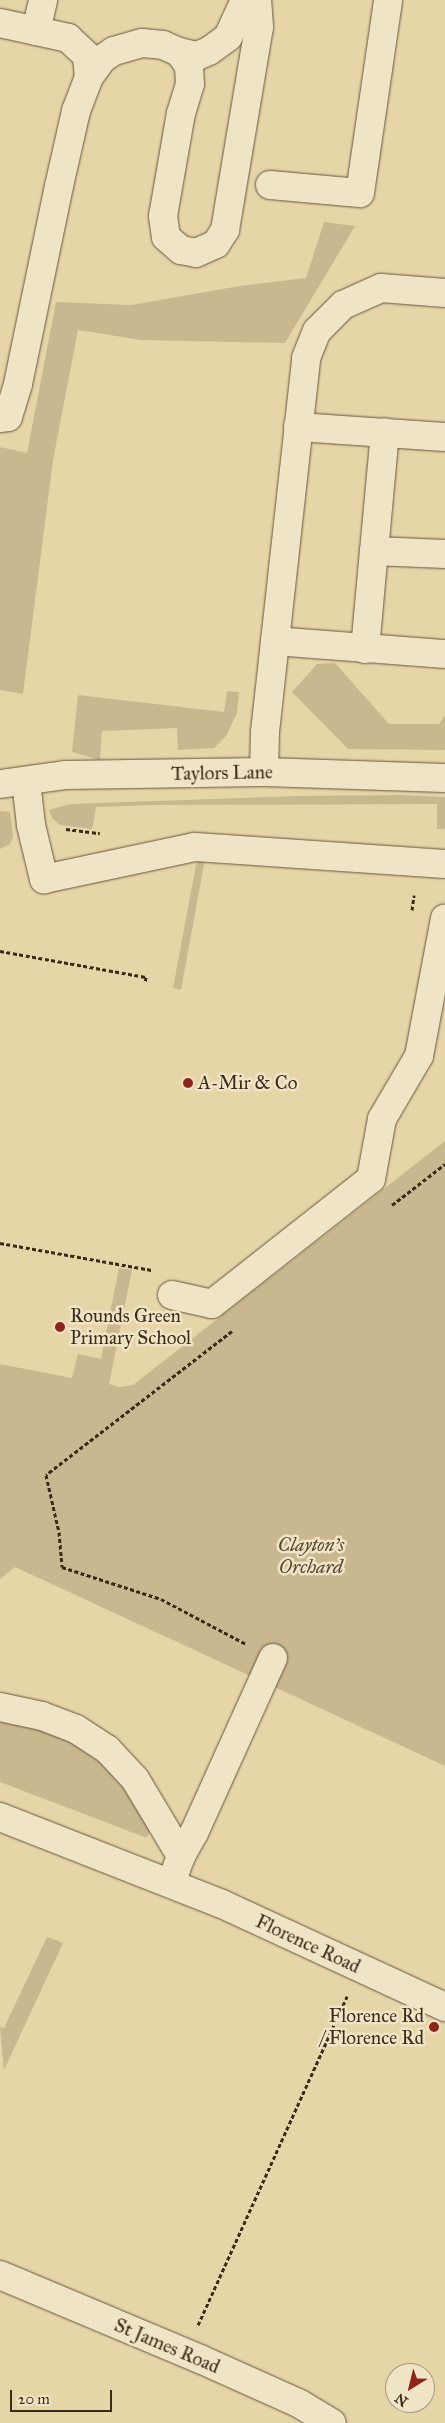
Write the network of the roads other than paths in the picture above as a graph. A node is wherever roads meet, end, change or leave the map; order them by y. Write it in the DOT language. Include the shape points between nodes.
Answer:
graph roads {
  1 [pos="43,0"];
  2 [pos="244,0"];
  3 [pos="257,0"];
  4 [pos="388,0"];
  5 [pos="0,23"];
  6 [pos="36,31"];
  7 [pos="179,52"];
  8 [pos="89,77"];
  9 [pos="270,185"];
  10 [pos="445,293"];
  11 [pos="0,418"];
  12 [pos="298,427"];
  13 [pos="385,433"];
  14 [pos="445,437"];
  15 [pos="374,551"];
  16 [pos="445,554"];
  17 [pos="275,641"];
  18 [pos="365,649"];
  19 [pos="445,654"];
  20 [pos="264,772"];
  21 [pos="445,778"];
  22 [pos="13,782"];
  23 [pos="445,864"];
  24 [pos="445,918"];
  25 [pos="172,1295"];
  26 [pos="273,1658"];
  27 [pos="0,1707"];
  28 [pos="0,1817"];
  29 [pos="181,1856"];
  30 [pos="171,1883"];
  31 [pos="445,2007"];
  32 [pos="0,2275"];
  33 [pos="332,2423"];
  1 -- 6 [label="street"];
  2 -- 7 [label="street" via="228,37 197,56"];
  3 -- 7 [label="street" via="259,27 225,230 216,244 196,253 180,250 166,237 163,216 181,113 190,84 189,66"];
  4 -- 9 [label="street" via="360,193"];
  5 -- 6 [label="street"];
  6 -- 8 [label="street" via="68,38 87,56"];
  7 -- 8 [label="street" via="142,43 114,51 102,59"];
  8 -- 11 [label="street" via="76,111 18,384 8,416"];
  10 -- 12 [label="street" via="381,288 343,305 317,332 306,358"];
  12 -- 13 [label="street"];
  12 -- 17 [label="street"];
  13 -- 14 [label="street"];
  13 -- 15 [label="street"];
  15 -- 16 [label="street"];
  15 -- 18 [label="street"];
  17 -- 18 [label="street"];
  17 -- 20 [label="street"];
  18 -- 19 [label="street"];
  20 -- 21 [label="street, Taylors Lane"];
  20 -- 22 [label="street, Taylors Lane" via="66,775"];
  22 -- 23 [label="street" via="31,825 44,879 195,847"];
  24 -- 25 [label="street" via="419,1056 382,1119 371,1179 212,1304"];
  26 -- 29 [label="street"];
  27 -- 29 [label="street" via="42,1716 76,1729 107,1749 135,1779"];
  28 -- 30 [label="street, Florence Road"];
  29 -- 30 [label="street"];
  30 -- 31 [label="street, Florence Road"];
  32 -- 33 [label="street, St James Road" via="200,2359 300,2404"];
}
